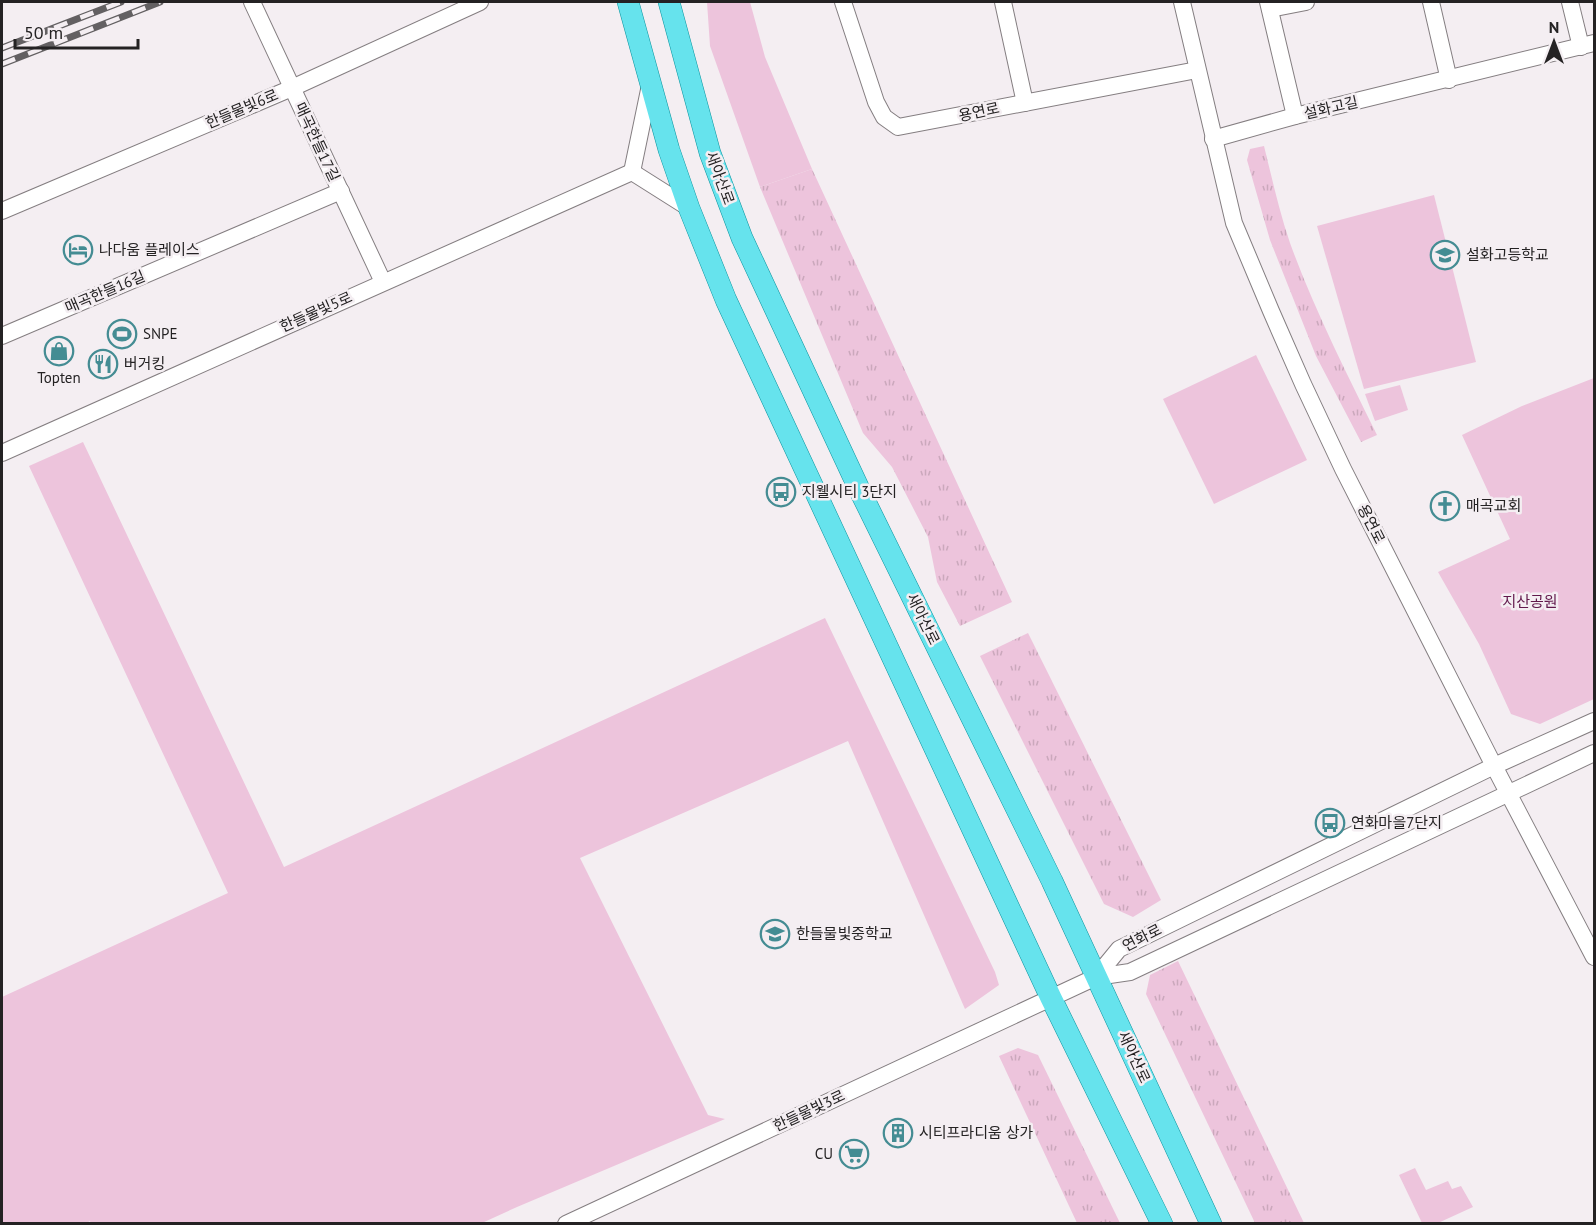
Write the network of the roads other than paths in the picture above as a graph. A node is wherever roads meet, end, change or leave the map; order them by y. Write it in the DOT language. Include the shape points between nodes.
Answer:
graph roads {
  1 [pos="252,2"];
  2 [pos="480,2"];
  3 [pos="628,2"];
  4 [pos="669,2"];
  5 [pos="843,2"];
  6 [pos="1003,2"];
  7 [pos="1182,2"];
  8 [pos="1306,2"];
  9 [pos="1431,2"];
  10 [pos="1570,2"];
  11 [pos="1269,5"];
  12 [pos="1588,45"];
  13 [pos="1197,70"];
  14 [pos="1449,80"];
  15 [pos="650,84"];
  16 [pos="292,88"];
  17 [pos="1025,103"];
  18 [pos="1295,116"];
  19 [pos="1213,139"];
  20 [pos="632,172"];
  21 [pos="340,191"];
  22 [pos="689,208"];
  23 [pos="2,211"];
  24 [pos="383,282"];
  25 [pos="2,336"];
  26 [pos="2,453"];
  27 [pos="1594,721"];
  28 [pos="1594,753"];
  29 [pos="1494,766"];
  30 [pos="1509,793"];
  31 [pos="1594,957"];
  32 [pos="1096,977"];
  33 [pos="1051,998"];
  34 [pos="566,1224"];
  35 [pos="1162,1224"];
  36 [pos="1211,1224"];
  1 -- 16 [label="street, 매곡한들17길"];
  2 -- 16 [label="street, 한들물빛6로"];
  3 -- 15 [label="main road"];
  4 -- 32 [label="main road, 새아산로" via="710,153 742,238"];
  5 -- 17 [label="street, 용연로" via="876,102 884,117 898,128"];
  6 -- 17 [label="street"];
  7 -- 13 [label="street, 용연로"];
  8 -- 11 [label="street"];
  9 -- 14 [label="street"];
  10 -- 12 [label="street"];
  11 -- 18 [label="street"];
  12 -- 14 [label="street, 설화고길"];
  13 -- 17 [label="street, 용연로"];
  13 -- 19 [label="street, 용연로"];
  14 -- 18 [label="street, 설화고길"];
  15 -- 20 [label="street"];
  15 -- 22 [label="main road"];
  16 -- 21 [label="street, 매곡한들17길"];
  16 -- 23 [label="street, 한들물빛6로"];
  18 -- 19 [label="street, 설화고길"];
  19 -- 29 [label="street, 용연로" via="1234,224 1303,384"];
  20 -- 22 [label="street"];
  20 -- 24 [label="street, 한들물빛5로"];
  21 -- 24 [label="street, 매곡한들17길"];
  21 -- 25 [label="street, 매곡한들16길"];
  22 -- 33 [label="main road" via="726,300"];
  24 -- 26 [label="street, 한들물빛5로"];
  27 -- 29 [label="street, 연화로"];
  28 -- 30 [label="street, 연화로"];
  29 -- 30 [label="street, 용연로"];
  29 -- 32 [label="street, 연화로" via="1119,949"];
  30 -- 31 [label="street, 용연로"];
  30 -- 32 [label="street, 연화로" via="1130,972"];
  32 -- 33 [label="street, 한들물빛3로"];
  32 -- 36 [label="main road, 새아산로"];
  33 -- 34 [label="street, 한들물빛3로"];
  33 -- 35 [label="main road"];
}
